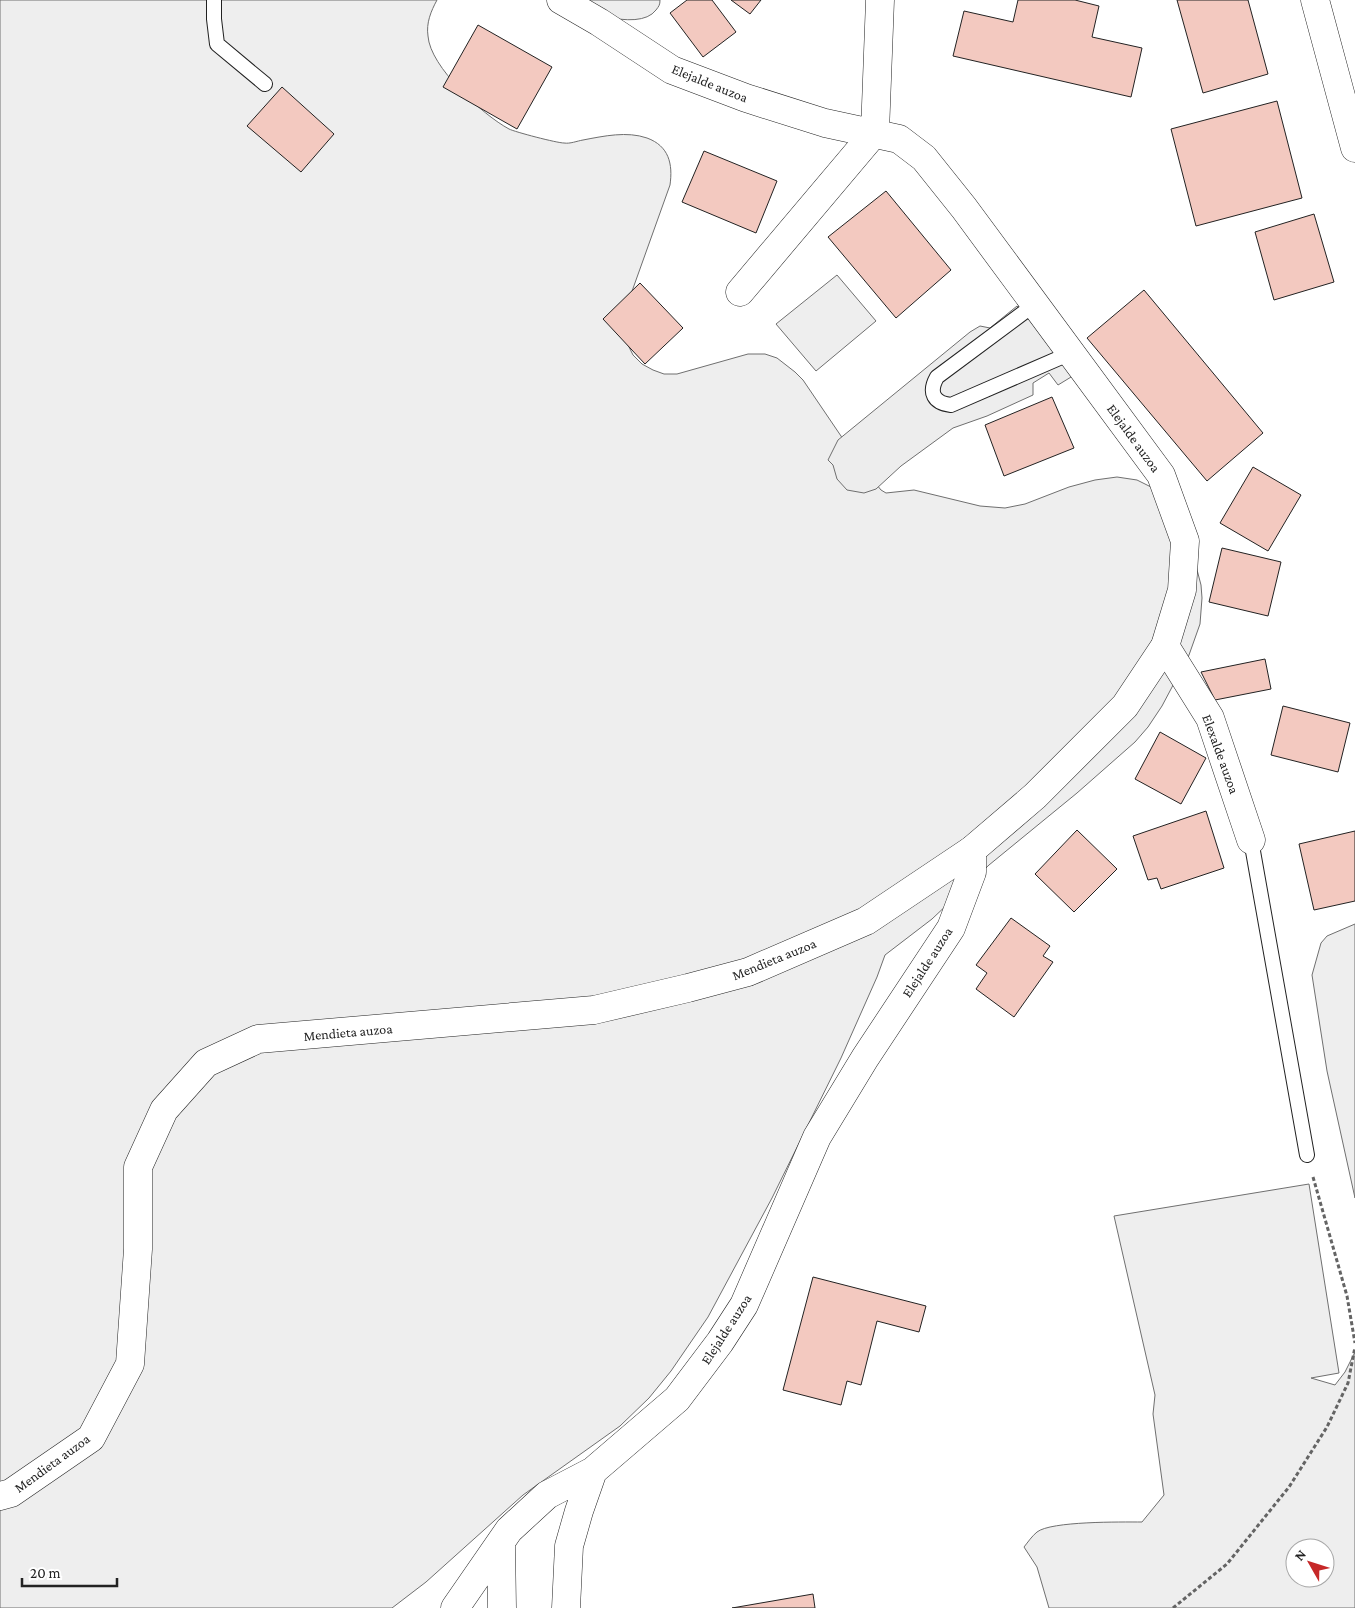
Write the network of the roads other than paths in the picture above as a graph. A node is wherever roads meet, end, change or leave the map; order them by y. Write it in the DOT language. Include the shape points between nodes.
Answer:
graph roads {
  1 [pos="214,0"];
  2 [pos="560,0"];
  3 [pos="880,0"];
  4 [pos="1315,0"];
  5 [pos="265,84"];
  6 [pos="875,132"];
  7 [pos="1355,148"];
  8 [pos="740,292"];
  9 [pos="1035,304"];
  10 [pos="1071,353"];
  11 [pos="1165,646"];
  12 [pos="1251,840"];
  13 [pos="972,850"];
  14 [pos="1307,1155"];
  15 [pos="593,1471"];
  16 [pos="0,1496"];
  17 [pos="501,1542"];
  18 [pos="455,1608"];
  19 [pos="502,1608"];
  20 [pos="566,1608"];
  1 -- 5 [label="lane" via="217,44"];
  2 -- 6 [label="street, Elejalde auzoa" via="672,70 825,123"];
  3 -- 6 [label="street"];
  4 -- 7 [label="street"];
  6 -- 8 [label="street"];
  6 -- 9 [label="street, Elejalde auzoa" via="898,139 924,158"];
  9 -- 10 [label="street, Elejalde auzoa"];
  9 -- 10 [label="lane" via="937,377 933,391 935,397 942,404 951,405"];
  10 -- 11 [label="street, Elejalde auzoa" via="1162,475 1185,541 1182,590"];
  11 -- 12 [label="street, Elexalde auzoa" via="1210,718"];
  11 -- 13 [label="street, Elejalde auzoa" via="1125,706 1035,796"];
  12 -- 14 [label="lane"];
  13 -- 15 [label="street, Elejalde auzoa" via="972,872 950,928 817,1137 744,1305 677,1399"];
  13 -- 16 [label="street, Mendieta auzoa" via="866,921 748,972 594,1010 258,1040 206,1063 164,1110 138,1167 138,1249 130,1364 91,1438 11,1493"];
  15 -- 17 [label="street, Elejalde auzoa" via="547,1495 509,1530"];
  15 -- 20 [label="street" via="569,1546"];
  17 -- 18 [label="street, Elejalde auzoa"];
  17 -- 19 [label="street"];
}
